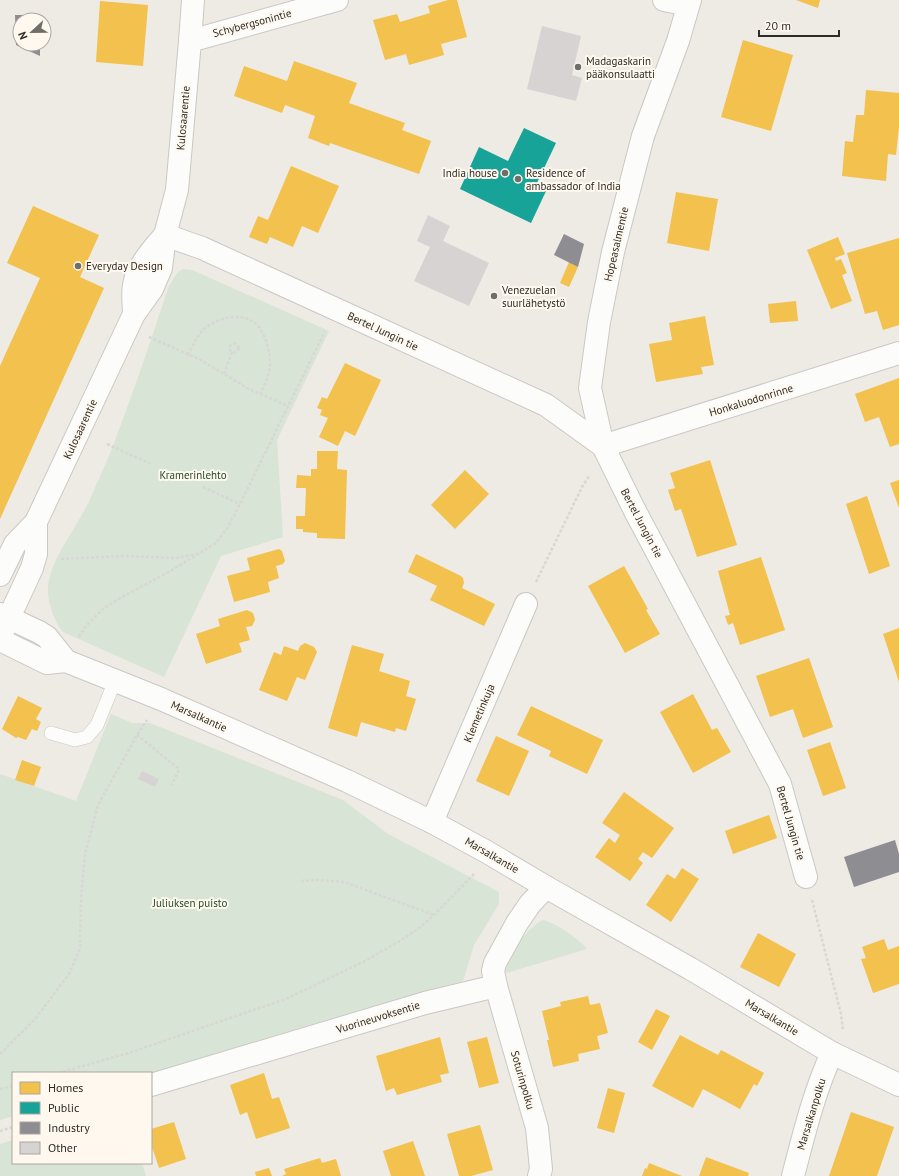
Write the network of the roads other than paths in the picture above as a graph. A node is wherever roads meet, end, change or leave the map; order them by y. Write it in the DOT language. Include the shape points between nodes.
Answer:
graph roads {
  1 [pos="192,0"];
  2 [pos="337,0"];
  3 [pos="664,0"];
  4 [pos="689,3"];
  5 [pos="190,41"];
  6 [pos="165,235"];
  7 [pos="899,353"];
  8 [pos="603,446"];
  9 [pos="36,522"];
  10 [pos="0,575"];
  11 [pos="526,604"];
  12 [pos="2,627"];
  13 [pos="115,681"];
  14 [pos="51,733"];
  15 [pos="432,822"];
  16 [pos="806,876"];
  17 [pos="546,887"];
  18 [pos="496,986"];
  19 [pos="832,1053"];
  20 [pos="152,1085"];
  21 [pos="899,1085"];
  22 [pos="539,1176"];
  23 [pos="793,1176"];
  1 -- 5 [label="street, Kulosaarentie"];
  2 -- 5 [label="street, Schybergsonintie"];
  3 -- 4 [label="street"];
  4 -- 8 [label="street, Hopeasalmentie" via="678,41 643,136 613,252 599,322 590,388"];
  5 -- 6 [label="street, Kulosaarentie" via="177,190"];
  6 -- 8 [label="street, Bertel Jungin tie" via="202,248 546,405"];
  6 -- 9 [label="street, Kulosaarentie" via="161,268 152,289 134,314"];
  7 -- 8 [label="street, Honkaluodonrinne"];
  8 -- 16 [label="street, Bertel Jungin tie" via="780,784"];
  9 -- 10 [label="street, Kulosaarentie" via="15,544"];
  9 -- 12 [label="street, Kulosaarentie" via="36,554 32,568"];
  11 -- 15 [label="street, Klemetinkuja"];
  12 -- 13 [label="street, Marsalkantie" via="47,663 71,652"];
  13 -- 14 [label="lane" via="97,725 87,737 75,740"];
  13 -- 15 [label="street, Marsalkantie" via="347,781"];
  15 -- 17 [label="street, Marsalkantie"];
  17 -- 18 [label="street" via="517,923 495,963 493,971"];
  17 -- 19 [label="street, Marsalkantie"];
  18 -- 20 [label="street, Vuorineuvoksentie" via="425,1003"];
  18 -- 22 [label="street, Soturinpolku" via="537,1128 541,1169"];
  19 -- 21 [label="street, Marsalkantie"];
  19 -- 23 [label="street, Marsalkanpolku" via="824,1070"];
}
